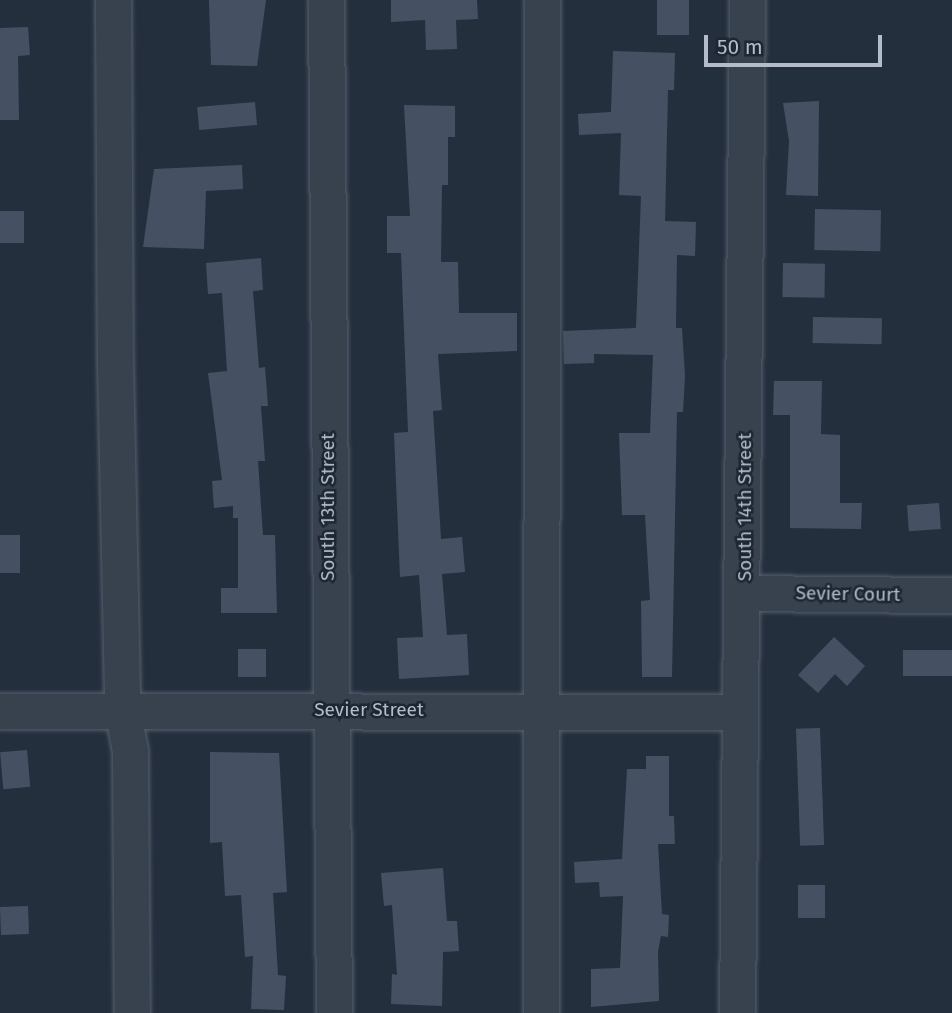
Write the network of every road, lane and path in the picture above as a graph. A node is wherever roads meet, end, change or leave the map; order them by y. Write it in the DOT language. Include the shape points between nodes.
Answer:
graph roads {
  1 [pos="113,0"];
  2 [pos="326,0"];
  3 [pos="542,0"];
  4 [pos="747,0"];
  5 [pos="745,593"];
  6 [pos="952,594"];
  7 [pos="122,708"];
  8 [pos="546,709"];
  9 [pos="0,711"];
  10 [pos="329,711"];
  11 [pos="739,712"];
  12 [pos="132,1013"];
  13 [pos="334,1013"];
  14 [pos="541,1013"];
  15 [pos="737,1013"];
  1 -- 7 [label="street"];
  2 -- 10 [label="street, South 13th Street"];
  3 -- 8 [label="street"];
  4 -- 5 [label="street, South 14th Street"];
  5 -- 6 [label="street, Sevier Court"];
  5 -- 11 [label="street, South 14th Street"];
  7 -- 9 [label="street, Sevier Street"];
  7 -- 10 [label="street, Sevier Street"];
  7 -- 12 [label="street" via="130,751"];
  8 -- 10 [label="street, Sevier Street"];
  8 -- 11 [label="street, Sevier Street"];
  8 -- 14 [label="street" via="541,753"];
  10 -- 13 [label="street, South 13th Street"];
  11 -- 15 [label="street, South 14th Street"];
}
